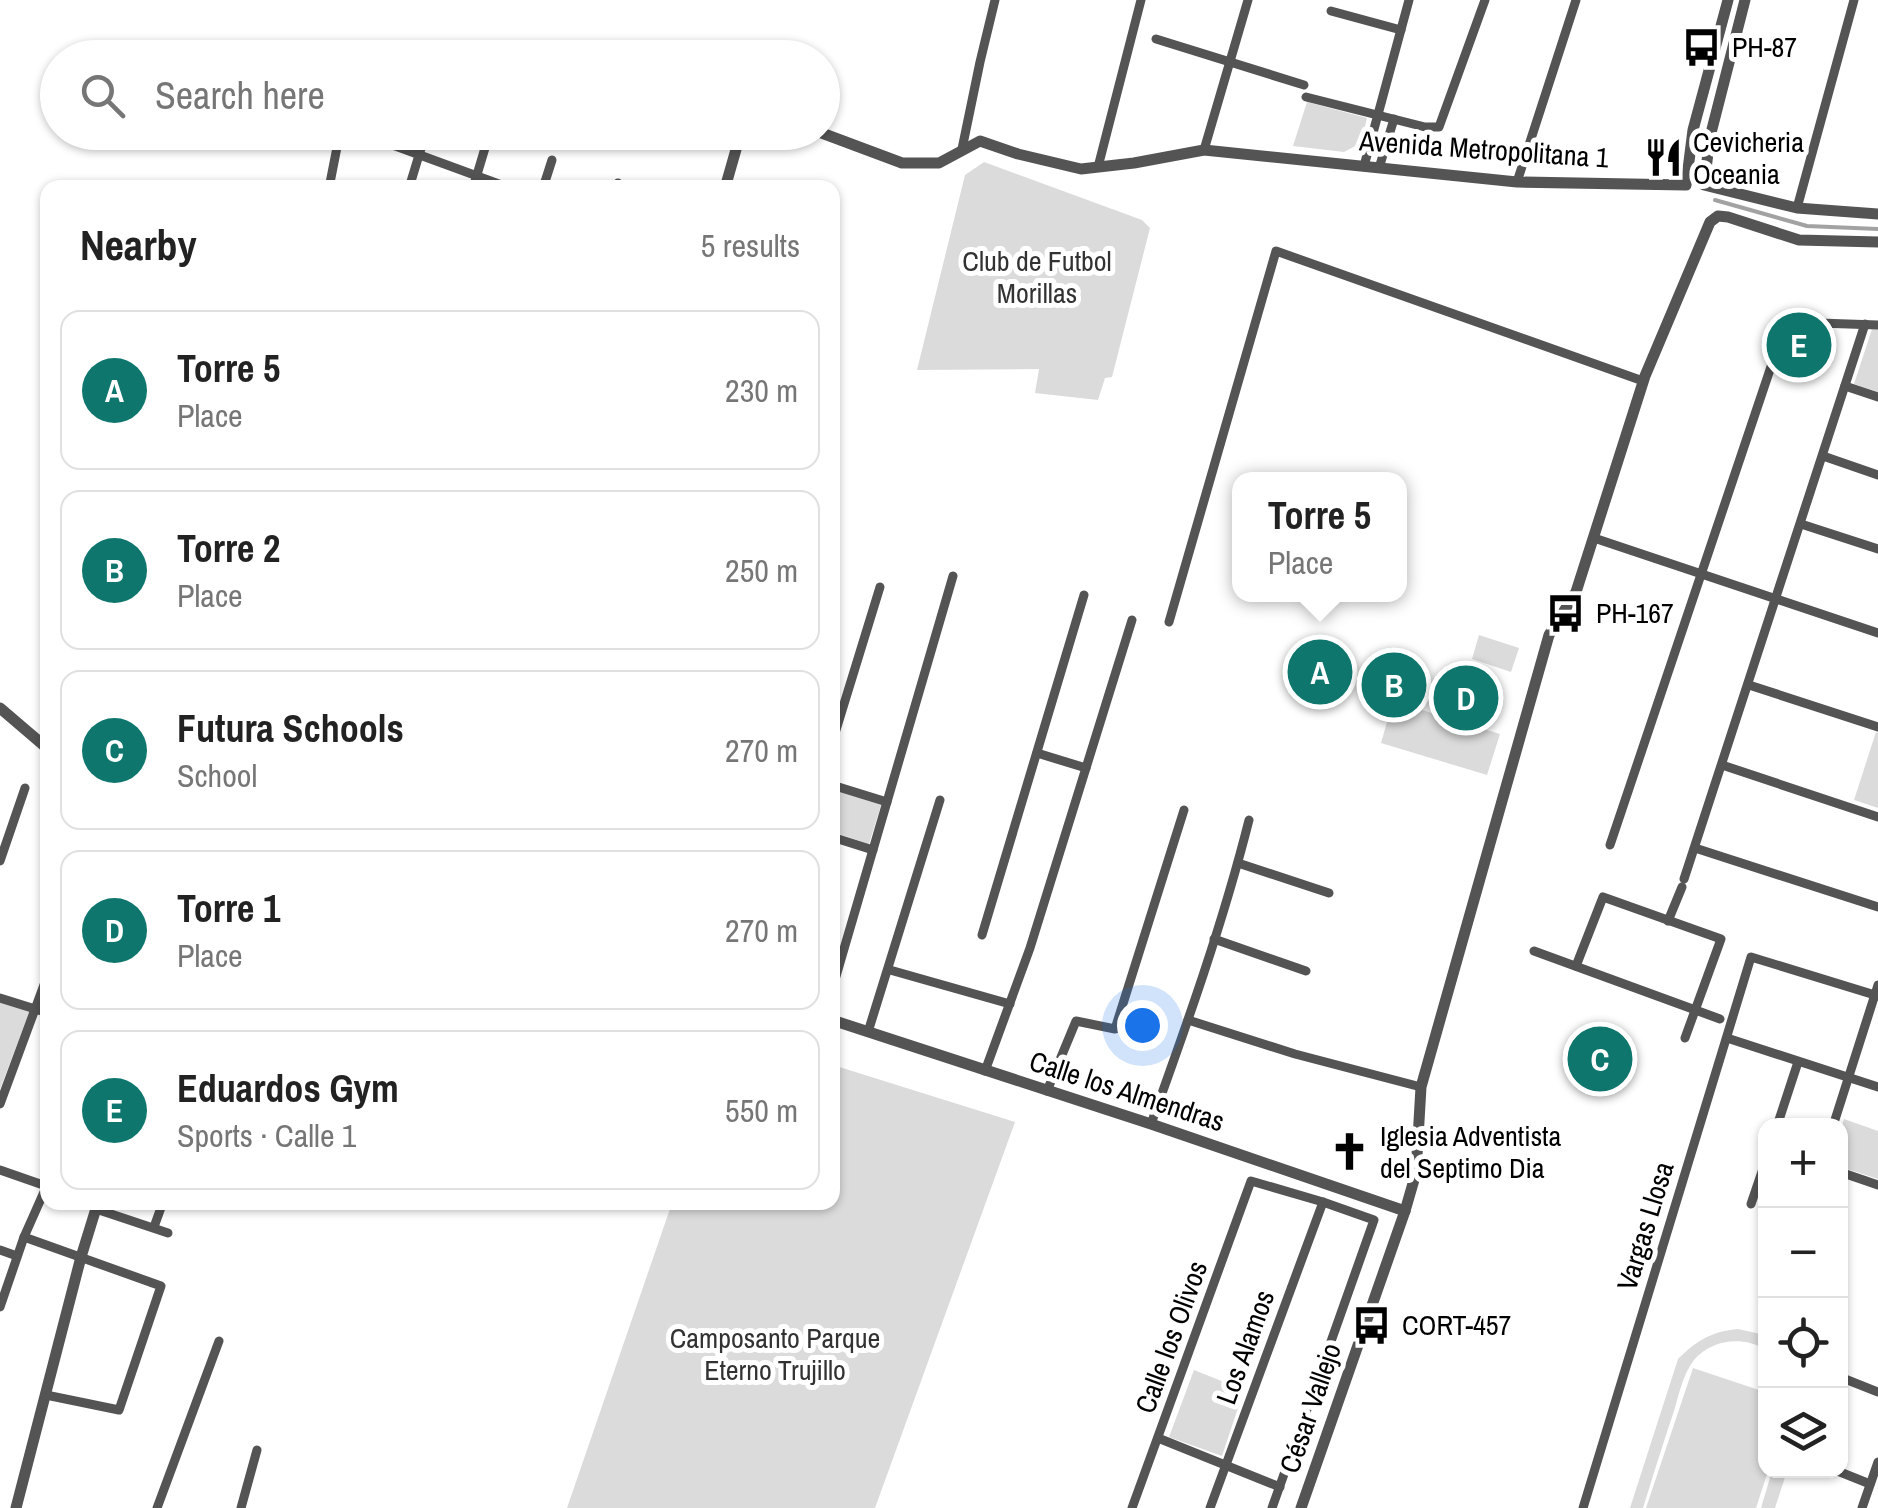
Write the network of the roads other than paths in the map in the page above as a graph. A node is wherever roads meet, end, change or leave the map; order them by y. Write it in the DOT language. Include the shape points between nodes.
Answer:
graph roads {
  1 [pos="995,0"];
  2 [pos="1141,0"];
  3 [pos="1248,0"];
  4 [pos="1409,0"];
  5 [pos="1485,0"];
  6 [pos="1576,0"];
  7 [pos="1728,0"];
  8 [pos="1744,0"];
  9 [pos="1854,0"];
  10 [pos="1331,11"];
  11 [pos="1401,30"];
  12 [pos="1156,39"];
  13 [pos="1230,61"];
  14 [pos="1304,85"];
  15 [pos="1306,97"];
  16 [pos="1376,116"];
  17 [pos="1394,119"];
  18 [pos="840,140"];
  19 [pos="962,149"];
  20 [pos="336,150"];
  21 [pos="406,150"];
  22 [pos="421,150"];
  23 [pos="485,150"];
  24 [pos="737,150"];
  25 [pos="1204,150"];
  26 [pos="419,155"];
  27 [pos="552,160"];
  28 [pos="1364,166"];
  29 [pos="1098,167"];
  30 [pos="1379,168"];
  31 [pos="477,176"];
  32 [pos="331,180"];
  33 [pos="411,180"];
  34 [pos="476,180"];
  35 [pos="488,180"];
  36 [pos="546,180"];
  37 [pos="727,180"];
  38 [pos="1518,182"];
  39 [pos="1686,185"];
  40 [pos="1704,185"];
  41 [pos="1797,208"];
  42 [pos="1878,213"];
  43 [pos="1878,242"];
  44 [pos="1865,324"];
  45 [pos="1878,325"];
  46 [pos="1644,381"];
  47 [pos="1845,386"];
  48 [pos="1878,397"];
  49 [pos="1823,456"];
  50 [pos="1878,475"];
  51 [pos="1801,524"];
  52 [pos="1594,538"];
  53 [pos="1878,549"];
  54 [pos="1703,573"];
  55 [pos="953,576"];
  56 [pos="880,587"];
  57 [pos="1084,595"];
  58 [pos="1777,600"];
  59 [pos="1132,620"];
  60 [pos="1170,622"];
  61 [pos="1878,633"];
  62 [pos="1749,685"];
  63 [pos="0,708"];
  64 [pos="840,717"];
  65 [pos="1878,727"];
  66 [pos="40,742"];
  67 [pos="1037,753"];
  68 [pos="1722,765"];
  69 [pos="1086,768"];
  70 [pos="840,787"];
  71 [pos="25,788"];
  72 [pos="940,800"];
  73 [pos="887,802"];
  74 [pos="1184,810"];
  75 [pos="1878,816"];
  76 [pos="1249,820"];
  77 [pos="840,840"];
  78 [pos="1610,845"];
  79 [pos="1694,848"];
  80 [pos="873,850"];
  81 [pos="0,862"];
  82 [pos="1238,863"];
  83 [pos="1329,893"];
  84 [pos="1878,907"];
  85 [pos="1668,921"];
  86 [pos="982,935"];
  87 [pos="1214,940"];
  88 [pos="1534,951"];
  89 [pos="840,963"];
  90 [pos="1576,966"];
  91 [pos="890,970"];
  92 [pos="1306,971"];
  93 [pos="1877,992"];
  94 [pos="0,998"];
  95 [pos="40,998"];
  96 [pos="1010,1004"];
  97 [pos="36,1010"];
  98 [pos="1695,1010"];
  99 [pos="40,1011"];
  100 [pos="1720,1019"];
  101 [pos="1188,1020"];
  102 [pos="840,1023"];
  103 [pos="868,1032"];
  104 [pos="1685,1038"];
  105 [pos="1727,1038"];
  106 [pos="1798,1062"];
  107 [pos="986,1071"];
  108 [pos="1848,1077"];
  109 [pos="1421,1087"];
  110 [pos="1878,1087"];
  111 [pos="1047,1090"];
  112 [pos="0,1102"];
  113 [pos="1780,1118"];
  114 [pos="1835,1118"];
  115 [pos="1151,1124"];
  116 [pos="0,1170"];
  117 [pos="1848,1175"];
  118 [pos="40,1182"];
  119 [pos="1758,1183"];
  120 [pos="1878,1185"];
  121 [pos="40,1200"];
  122 [pos="1323,1202"];
  123 [pos="1751,1204"];
  124 [pos="96,1210"];
  125 [pos="108,1210"];
  126 [pos="160,1210"];
  127 [pos="1405,1211"];
  128 [pos="154,1227"];
  129 [pos="168,1233"];
  130 [pos="24,1237"];
  131 [pos="0,1250"];
  132 [pos="17,1256"];
  133 [pos="81,1257"];
  134 [pos="0,1306"];
  135 [pos="218,1341"];
  136 [pos="1848,1380"];
  137 [pos="1878,1392"];
  138 [pos="46,1396"];
  139 [pos="1158,1438"];
  140 [pos="257,1450"];
  141 [pos="1878,1462"];
  142 [pos="1225,1464"];
  143 [pos="1848,1475"];
  144 [pos="1870,1484"];
  145 [pos="1280,1486"];
  146 [pos="16,1508"];
  147 [pos="157,1508"];
  148 [pos="241,1508"];
  149 [pos="1132,1508"];
  150 [pos="1210,1508"];
  151 [pos="1272,1508"];
  152 [pos="1301,1508"];
  153 [pos="1583,1508"];
  154 [pos="1862,1508"];
  1 -- 19 [label="street"];
  2 -- 29 [label="street"];
  3 -- 13 [label="street"];
  4 -- 11 [label="street"];
  5 -- 17 [label="street" via="1439,127"];
  6 -- 38 [label="street"];
  7 -- 39 [label="street" via="1693,130"];
  8 -- 40 [label="street"];
  9 -- 41 [label="street"];
  10 -- 11 [label="street"];
  11 -- 16 [label="street"];
  12 -- 13 [label="street"];
  13 -- 14 [label="street"];
  13 -- 25 [label="street"];
  15 -- 16 [label="street"];
  16 -- 17 [label="street"];
  16 -- 28 [label="street"];
  17 -- 30 [label="street"];
  18 -- 19 [label="street, Avenida Metropolitana 1" via="902,163 939,163"];
  19 -- 29 [label="street, Avenida Metropolitana 1" via="980,141"];
  20 -- 32 [label="street"];
  21 -- 26 [label="street"];
  22 -- 26 [label="street"];
  23 -- 31 [label="street"];
  24 -- 37 [label="street"];
  25 -- 28 [label="street, Avenida Metropolitana 1"];
  25 -- 29 [label="street, Avenida Metropolitana 1"];
  26 -- 31 [label="street"];
  26 -- 33 [label="street"];
  27 -- 36 [label="street"];
  28 -- 30 [label="street, Avenida Metropolitana 1"];
  30 -- 38 [label="street, Avenida Metropolitana 1"];
  31 -- 34 [label="street"];
  31 -- 35 [label="street"];
  38 -- 39 [label="street, Avenida Metropolitana 1"];
  39 -- 40 [label="street, Avenida Metropolitana 1"];
  40 -- 41 [label="street, Avenida Metropolitana 1"];
  41 -- 42 [label="street, Avenida Metropolitana 1"];
  43 -- 46 [label="street, César Vallejo" via="1799,240 1718,216"];
  44 -- 45 [label="street"];
  44 -- 47 [label="street"];
  44 -- 54 [label="street" via="1785,325"];
  46 -- 52 [label="street, César Vallejo"];
  46 -- 60 [label="street" via="1276,251"];
  47 -- 48 [label="street"];
  47 -- 49 [label="street"];
  49 -- 50 [label="street"];
  49 -- 51 [label="street"];
  51 -- 53 [label="street"];
  51 -- 58 [label="street"];
  52 -- 54 [label="street"];
  52 -- 109 [label="street, César Vallejo" via="1576,592 1549,635"];
  54 -- 58 [label="street"];
  54 -- 78 [label="street"];
  55 -- 73 [label="street"];
  56 -- 64 [label="street"];
  57 -- 67 [label="street"];
  58 -- 61 [label="street"];
  58 -- 62 [label="street"];
  59 -- 69 [label="street"];
  62 -- 65 [label="street"];
  62 -- 68 [label="street"];
  63 -- 66 [label="street"];
  67 -- 69 [label="street"];
  67 -- 86 [label="street"];
  68 -- 75 [label="street"];
  68 -- 79 [label="street"];
  69 -- 96 [label="street"];
  70 -- 73 [label="street"];
  71 -- 81 [label="street"];
  72 -- 91 [label="street"];
  73 -- 80 [label="street"];
  74 -- 111 [label="street" via="1115,1029 1076,1021"];
  76 -- 82 [label="street"];
  77 -- 80 [label="street"];
  79 -- 84 [label="street"];
  79 -- 85 [label="street"];
  80 -- 89 [label="street"];
  82 -- 83 [label="street"];
  82 -- 87 [label="street"];
  85 -- 90 [label="street" via="1603,898"];
  85 -- 98 [label="street" via="1721,940"];
  87 -- 92 [label="street"];
  87 -- 101 [label="street"];
  88 -- 90 [label="street"];
  90 -- 98 [label="street"];
  91 -- 96 [label="street"];
  91 -- 103 [label="street"];
  93 -- 105 [label="street, Vargas Llosa" via="1751,957"];
  93 -- 108 [label="street"];
  94 -- 97 [label="street"];
  95 -- 97 [label="street"];
  96 -- 107 [label="street"];
  97 -- 99 [label="street"];
  97 -- 112 [label="street"];
  98 -- 100 [label="street"];
  98 -- 104 [label="street"];
  101 -- 109 [label="street"];
  101 -- 115 [label="street"];
  102 -- 103 [label="street, Calle los Almendras"];
  103 -- 107 [label="street, Calle los Almendras"];
  105 -- 106 [label="street"];
  105 -- 153 [label="street, Vargas Llosa"];
  106 -- 108 [label="street"];
  106 -- 113 [label="street"];
  107 -- 111 [label="street, Calle los Almendras"];
  108 -- 110 [label="street"];
  108 -- 114 [label="street"];
  109 -- 127 [label="street, César Vallejo" via="1416,1173"];
  111 -- 115 [label="street, Calle los Almendras"];
  115 -- 127 [label="street, Calle los Almendras"];
  116 -- 118 [label="street"];
  117 -- 120 [label="street"];
  119 -- 123 [label="street"];
  121 -- 130 [label="street"];
  122 -- 139 [label="street, Calle los Olivos" via="1251,1180"];
  122 -- 142 [label="street, Los Alamos"];
  122 -- 145 [label="street" via="1374,1220"];
  124 -- 133 [label="street"];
  125 -- 128 [label="street"];
  126 -- 128 [label="street"];
  127 -- 152 [label="street, César Vallejo"];
  128 -- 129 [label="street"];
  130 -- 132 [label="street"];
  130 -- 133 [label="street"];
  131 -- 132 [label="street"];
  132 -- 134 [label="street"];
  133 -- 138 [label="street"];
  133 -- 138 [label="street" via="162,1286 118,1410"];
  135 -- 147 [label="street"];
  136 -- 137 [label="street"];
  138 -- 146 [label="street"];
  139 -- 142 [label="street"];
  139 -- 149 [label="street, Calle los Olivos"];
  140 -- 148 [label="street"];
  141 -- 144 [label="street"];
  142 -- 145 [label="street"];
  142 -- 150 [label="street, Los Alamos"];
  143 -- 144 [label="street"];
  144 -- 154 [label="street"];
  145 -- 151 [label="street"];
}
